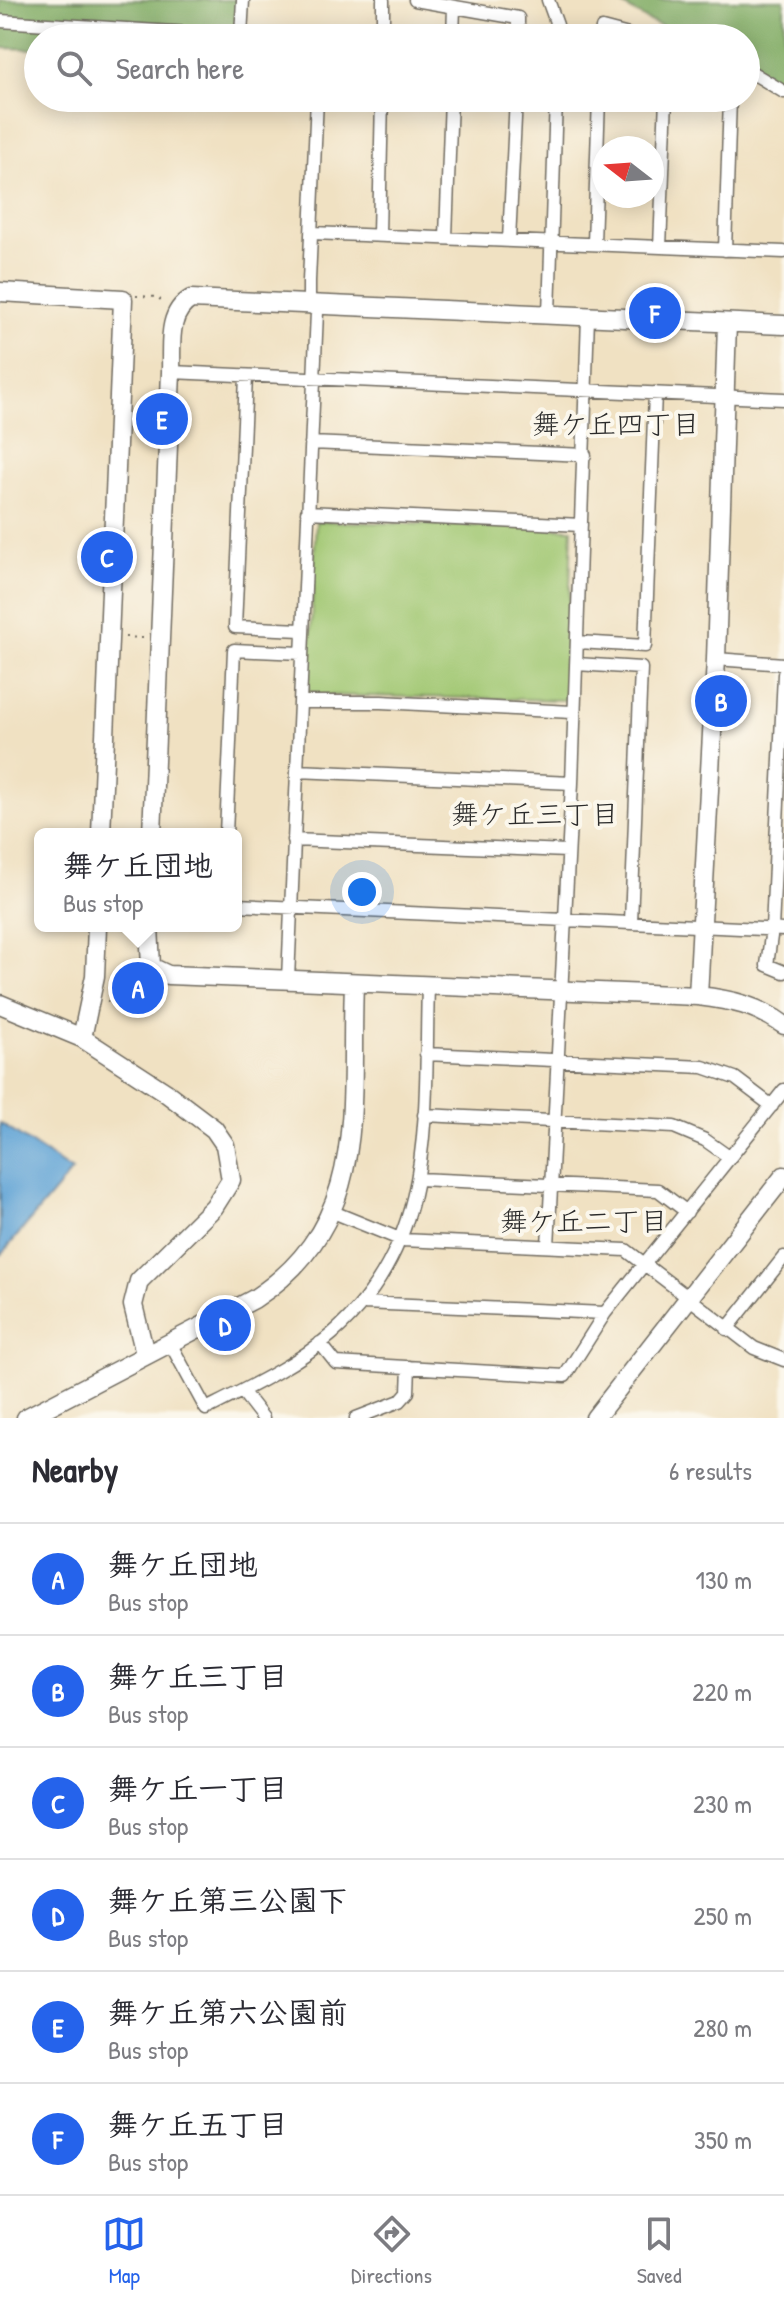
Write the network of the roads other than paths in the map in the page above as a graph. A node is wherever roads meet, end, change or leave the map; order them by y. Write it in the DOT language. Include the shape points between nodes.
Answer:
graph roads {
  1 [pos="243,0"];
  2 [pos="383,0"];
  3 [pos="415,0"];
  4 [pos="548,0"];
  5 [pos="454,7"];
  6 [pos="0,21"];
  7 [pos="48,24"];
  8 [pos="242,24"];
  9 [pos="383,24"];
  10 [pos="453,24"];
  11 [pos="518,24"];
  12 [pos="557,24"];
  13 [pos="760,77"];
  14 [pos="784,92"];
  15 [pos="316,112"];
  16 [pos="382,112"];
  17 [pos="450,112"];
  18 [pos="515,112"];
  19 [pos="556,112"];
  20 [pos="599,112"];
  21 [pos="665,112"];
  22 [pos="730,112"];
  23 [pos="312,233"];
  24 [pos="379,234"];
  25 [pos="446,237"];
  26 [pos="509,240"];
  27 [pos="554,241"];
  28 [pos="594,243"];
  29 [pos="660,247"];
  30 [pos="725,250"];
  31 [pos="784,252"];
  32 [pos="0,292"];
  33 [pos="309,304"];
  34 [pos="549,314"];
  35 [pos="588,317"];
  36 [pos="727,323"];
  37 [pos="784,325"];
  38 [pos="171,372"];
  39 [pos="314,376"];
  40 [pos="246,377"];
  41 [pos="588,390"];
  42 [pos="655,393"];
  43 [pos="726,395"];
  44 [pos="784,399"];
  45 [pos="311,443"];
  46 [pos="585,455"];
  47 [pos="307,512"];
  48 [pos="581,525"];
  49 [pos="301,630"];
  50 [pos="578,642"];
  51 [pos="301,653"];
  52 [pos="716,659"];
  53 [pos="576,664"];
  54 [pos="784,664"];
  55 [pos="784,674"];
  56 [pos="300,702"];
  57 [pos="572,712"];
  58 [pos="783,729"];
  59 [pos="297,771"];
  60 [pos="572,783"];
  61 [pos="781,797"];
  62 [pos="101,828"];
  63 [pos="152,828"];
  64 [pos="226,828"];
  65 [pos="293,840"];
  66 [pos="567,851"];
  67 [pos="780,862"];
  68 [pos="242,905"];
  69 [pos="290,908"];
  70 [pos="564,919"];
  71 [pos="631,922"];
  72 [pos="701,925"];
  73 [pos="778,929"];
  74 [pos="96,932"];
  75 [pos="149,932"];
  76 [pos="784,972"];
  77 [pos="288,979"];
  78 [pos="354,984"];
  79 [pos="428,986"];
  80 [pos="562,991"];
  81 [pos="698,996"];
  82 [pos="0,1004"];
  83 [pos="784,1025"];
  84 [pos="82,1038"];
  85 [pos="426,1054"];
  86 [pos="558,1060"];
  87 [pos="784,1090"];
  88 [pos="772,1106"];
  89 [pos="424,1115"];
  90 [pos="554,1122"];
  91 [pos="729,1157"];
  92 [pos="784,1176"];
  93 [pos="418,1179"];
  94 [pos="551,1185"];
  95 [pos="333,1212"];
  96 [pos="687,1212"];
  97 [pos="402,1240"];
  98 [pos="548,1246"];
  99 [pos="784,1257"];
  100 [pos="646,1264"];
  101 [pos="686,1298"];
  102 [pos="363,1303"];
  103 [pos="605,1313"];
  104 [pos="727,1329"];
  105 [pos="170,1343"];
  106 [pos="320,1343"];
  107 [pos="145,1354"];
  108 [pos="784,1360"];
  109 [pos="409,1367"];
  110 [pos="242,1391"];
  111 [pos="26,1418"];
  112 [pos="263,1418"];
  113 [pos="356,1418"];
  114 [pos="595,1418"];
  1 -- 8 [label="street"];
  2 -- 9 [label="street"];
  3 -- 5 [label="street"];
  4 -- 12 [label="street"];
  5 -- 10 [label="street"];
  5 -- 11 [label="street" via="518,18"];
  6 -- 7 [label="street"];
  13 -- 14 [label="street"];
  15 -- 23 [label="street"];
  16 -- 24 [label="street"];
  17 -- 25 [label="street"];
  18 -- 26 [label="street"];
  19 -- 27 [label="street"];
  20 -- 28 [label="street"];
  21 -- 29 [label="street"];
  22 -- 30 [label="street"];
  23 -- 24 [label="street"];
  23 -- 33 [label="street"];
  24 -- 25 [label="street"];
  25 -- 26 [label="street"];
  26 -- 27 [label="street"];
  27 -- 28 [label="street"];
  27 -- 34 [label="street"];
  28 -- 29 [label="street"];
  29 -- 30 [label="street"];
  30 -- 31 [label="street"];
  32 -- 62 [label="street" via="123,299"];
  33 -- 34 [label="street"];
  33 -- 38 [label="street" via="191,299 174,314"];
  33 -- 39 [label="street" via="317,312"];
  34 -- 35 [label="street"];
  35 -- 36 [label="street"];
  35 -- 41 [label="street"];
  36 -- 37 [label="street"];
  36 -- 43 [label="street"];
  38 -- 40 [label="street"];
  38 -- 63 [label="street"];
  39 -- 40 [label="street"];
  39 -- 41 [label="street"];
  39 -- 45 [label="street"];
  40 -- 49 [label="street" via="235,627"];
  41 -- 42 [label="street"];
  41 -- 46 [label="street"];
  42 -- 43 [label="street"];
  42 -- 50 [label="street" via="645,646"];
  43 -- 44 [label="street"];
  43 -- 52 [label="street"];
  45 -- 46 [label="street"];
  45 -- 47 [label="street"];
  46 -- 48 [label="street"];
  47 -- 48 [label="street"];
  47 -- 49 [label="street"];
  48 -- 50 [label="street"];
  49 -- 51 [label="street"];
  50 -- 53 [label="street"];
  51 -- 56 [label="street"];
  51 -- 64 [label="street" via="234,650"];
  52 -- 54 [label="street"];
  52 -- 72 [label="street"];
  53 -- 57 [label="street"];
  53 -- 71 [label="street" via="641,668"];
  55 -- 58 [label="street"];
  56 -- 57 [label="street"];
  56 -- 59 [label="street"];
  57 -- 60 [label="street"];
  58 -- 61 [label="street"];
  59 -- 60 [label="street"];
  59 -- 65 [label="street"];
  60 -- 66 [label="street"];
  61 -- 67 [label="street"];
  65 -- 66 [label="street"];
  65 -- 69 [label="street"];
  66 -- 70 [label="street"];
  67 -- 73 [label="street"];
  68 -- 69 [label="street"];
  69 -- 70 [label="street"];
  69 -- 77 [label="street"];
  70 -- 71 [label="street"];
  70 -- 80 [label="street"];
  71 -- 72 [label="street"];
  72 -- 73 [label="street"];
  72 -- 81 [label="street"];
  73 -- 76 [label="street" via="767,965"];
  74 -- 84 [label="street"];
  75 -- 77 [label="street" via="148,957 159,973"];
  77 -- 78 [label="street"];
  78 -- 79 [label="street"];
  78 -- 95 [label="street" via="350,1135"];
  79 -- 80 [label="street"];
  79 -- 85 [label="street"];
  80 -- 81 [label="street"];
  80 -- 86 [label="street"];
  81 -- 83 [label="street" via="761,1009"];
  82 -- 84 [label="street"];
  84 -- 107 [label="street" via="214,1129 231,1164 231,1180 214,1207 139,1281 133,1305"];
  85 -- 86 [label="street"];
  85 -- 89 [label="street"];
  86 -- 88 [label="street" via="703,1067 735,1078"];
  86 -- 90 [label="street"];
  87 -- 88 [label="street"];
  88 -- 91 [label="street"];
  89 -- 90 [label="street"];
  89 -- 93 [label="street"];
  90 -- 91 [label="street" via="674,1127"];
  90 -- 94 [label="street"];
  91 -- 96 [label="street"];
  92 -- 101 [label="street"];
  93 -- 94 [label="street"];
  93 -- 97 [label="street"];
  94 -- 96 [label="street" via="658,1190"];
  94 -- 98 [label="street"];
  95 -- 97 [label="street"];
  95 -- 105 [label="street" via="311,1250 284,1279"];
  96 -- 100 [label="street"];
  97 -- 98 [label="street"];
  97 -- 102 [label="street"];
  98 -- 100 [label="street" via="626,1250"];
  99 -- 104 [label="street"];
  100 -- 101 [label="street"];
  100 -- 103 [label="street"];
  101 -- 104 [label="street"];
  101 -- 114 [label="street"];
  102 -- 103 [label="street"];
  102 -- 106 [label="street"];
  103 -- 109 [label="street" via="565,1376"];
  104 -- 108 [label="street"];
  105 -- 107 [label="street"];
  105 -- 110 [label="street" via="206,1409"];
  106 -- 109 [label="street" via="336,1363"];
  106 -- 110 [label="street"];
  107 -- 111 [label="street"];
  109 -- 113 [label="street" via="408,1392 400,1401"];
  110 -- 112 [label="street"];
}
